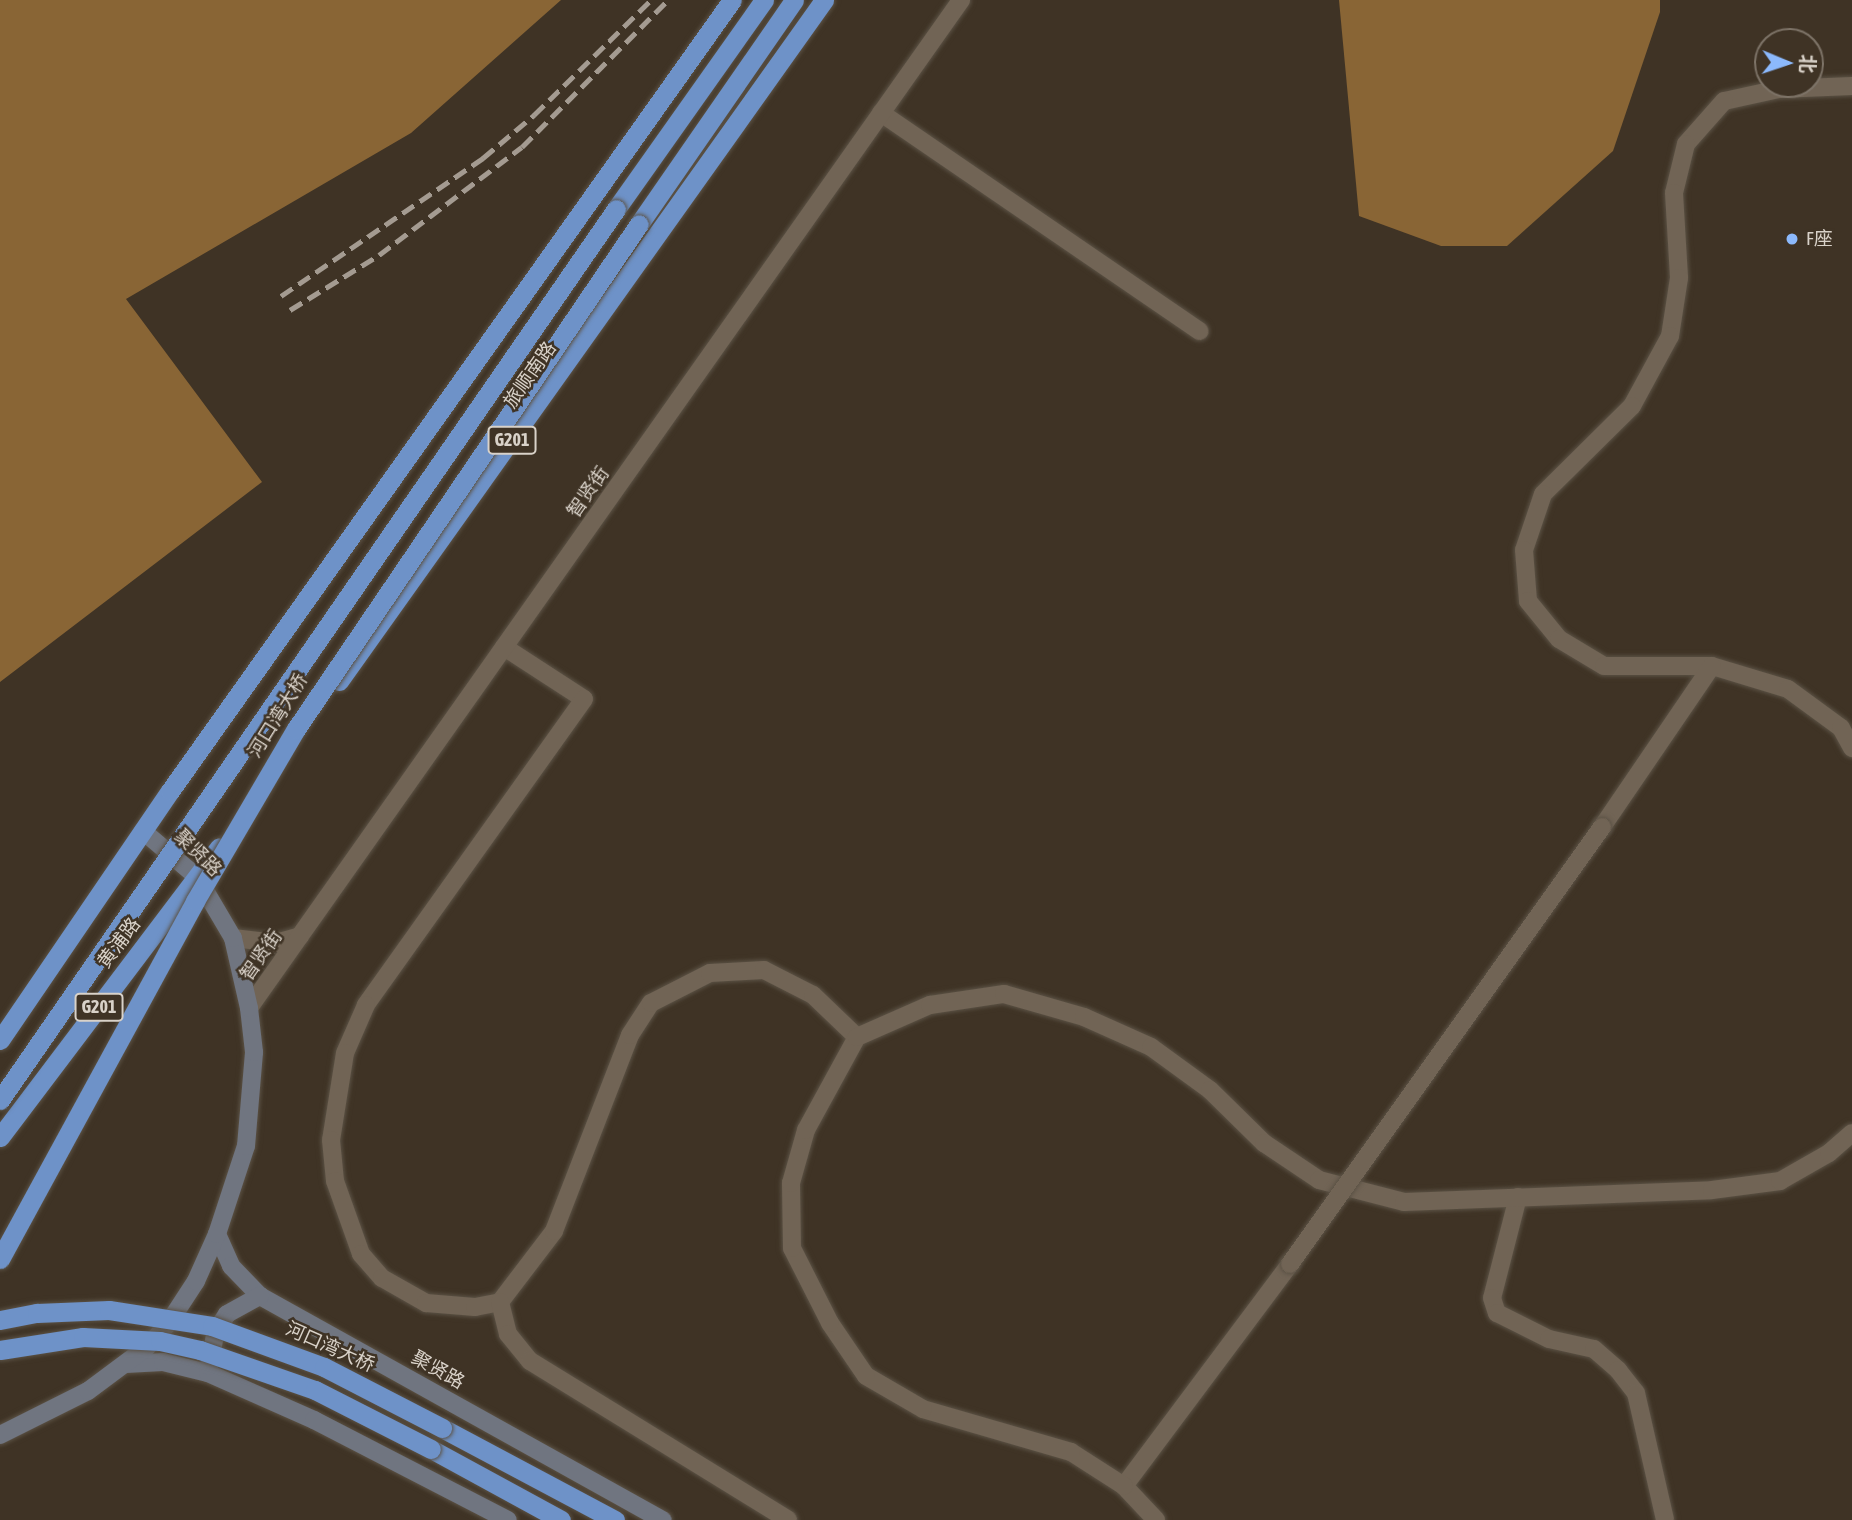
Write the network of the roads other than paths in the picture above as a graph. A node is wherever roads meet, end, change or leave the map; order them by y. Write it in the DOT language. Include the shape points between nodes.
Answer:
graph roads {
  1 [pos="732,0"];
  2 [pos="764,0"];
  3 [pos="794,0"];
  4 [pos="824,0"];
  5 [pos="961,0"];
  6 [pos="1852,86"];
  7 [pos="881,113"];
  8 [pos="1199,331"];
  9 [pos="504,647"];
  10 [pos="1712,666"];
  11 [pos="1852,748"];
  12 [pos="143,831"];
  13 [pos="197,877"];
  14 [pos="300,936"];
  15 [pos="233,939"];
  16 [pos="249,1007"];
  17 [pos="858,1037"];
  18 [pos="0,1040"];
  19 [pos="0,1100"];
  20 [pos="1852,1133"];
  21 [pos="0,1137"];
  22 [pos="1518,1198"];
  23 [pos="217,1234"];
  24 [pos="0,1259"];
  25 [pos="260,1296"];
  26 [pos="500,1301"];
  27 [pos="0,1320"];
  28 [pos="0,1350"];
  29 [pos="123,1364"];
  30 [pos="208,1373"];
  31 [pos="0,1435"];
  32 [pos="1124,1486"];
  33 [pos="508,1520"];
  34 [pos="561,1520"];
  35 [pos="615,1520"];
  36 [pos="663,1520"];
  37 [pos="788,1520"];
  38 [pos="1156,1520"];
  39 [pos="1665,1520"];
  1 -- 12 [label="highway"];
  2 -- 19 [label="highway, 河口湾大桥, bridge"];
  3 -- 24 [label="highway, 河口湾大桥, bridge" via="296,729 195,901"];
  4 -- 13 [label="highway, 旅顺南路 / G201"];
  5 -- 7 [label="street, 智贤街"];
  6 -- 10 [label="street" via="1779,89 1724,101 1686,144 1674,193 1679,278 1670,336 1632,406 1543,494 1524,550 1528,600 1559,639 1604,666"];
  7 -- 8 [label="street"];
  7 -- 9 [label="street, 智贤街"];
  9 -- 14 [label="street, 智贤街"];
  9 -- 26 [label="street" via="584,699 366,1005 345,1053 331,1140 345,1218 361,1254 382,1278 426,1303 475,1307"];
  10 -- 11 [label="street" via="1788,689 1841,728"];
  10 -- 32 [label="street, bridge" via="1290,1264"];
  12 -- 13 [label="main road, 聚贤路"];
  12 -- 18 [label="highway"];
  13 -- 15 [label="main road, 聚贤路"];
  13 -- 21 [label="highway, 黄浦路 / G201"];
  14 -- 15 [label="street" via="276,943"];
  14 -- 16 [label="street, 智贤街"];
  15 -- 16 [label="main road, 聚贤路"];
  16 -- 23 [label="main road, 聚贤路" via="254,1052 249,1122"];
  17 -- 22 [label="street" via="930,1005 1004,994 1084,1017 1151,1047 1210,1090 1264,1143 1319,1180 1404,1202"];
  17 -- 26 [label="street" via="814,995 764,970 710,973 651,1003 629,1035 554,1231"];
  17 -- 32 [label="street" via="806,1130 792,1183 792,1248 830,1324 866,1376 923,1409 1071,1452"];
  20 -- 22 [label="street" via="1829,1153 1780,1181 1712,1190"];
  22 -- 39 [label="street" via="1492,1298 1497,1313 1549,1339 1594,1349 1618,1370 1636,1393"];
  23 -- 25 [label="main road, 聚贤路" via="231,1266"];
  23 -- 29 [label="main road, 聚贤路" via="168,1324"];
  25 -- 30 [label="main road" via="228,1314 210,1349"];
  25 -- 36 [label="main road, 聚贤路"];
  26 -- 37 [label="street" via="508,1334 530,1361"];
  27 -- 35 [label="highway, 河口湾大桥, bridge" via="37,1313 109,1310 212,1326 324,1367"];
  28 -- 34 [label="highway, bridge" via="83,1337 160,1341 200,1350 314,1390"];
  29 -- 30 [label="main road" via="163,1362"];
  29 -- 31 [label="main road, 聚贤路" via="53,1411"];
  30 -- 33 [label="main road" via="325,1425"];
  32 -- 38 [label="street"];
}
